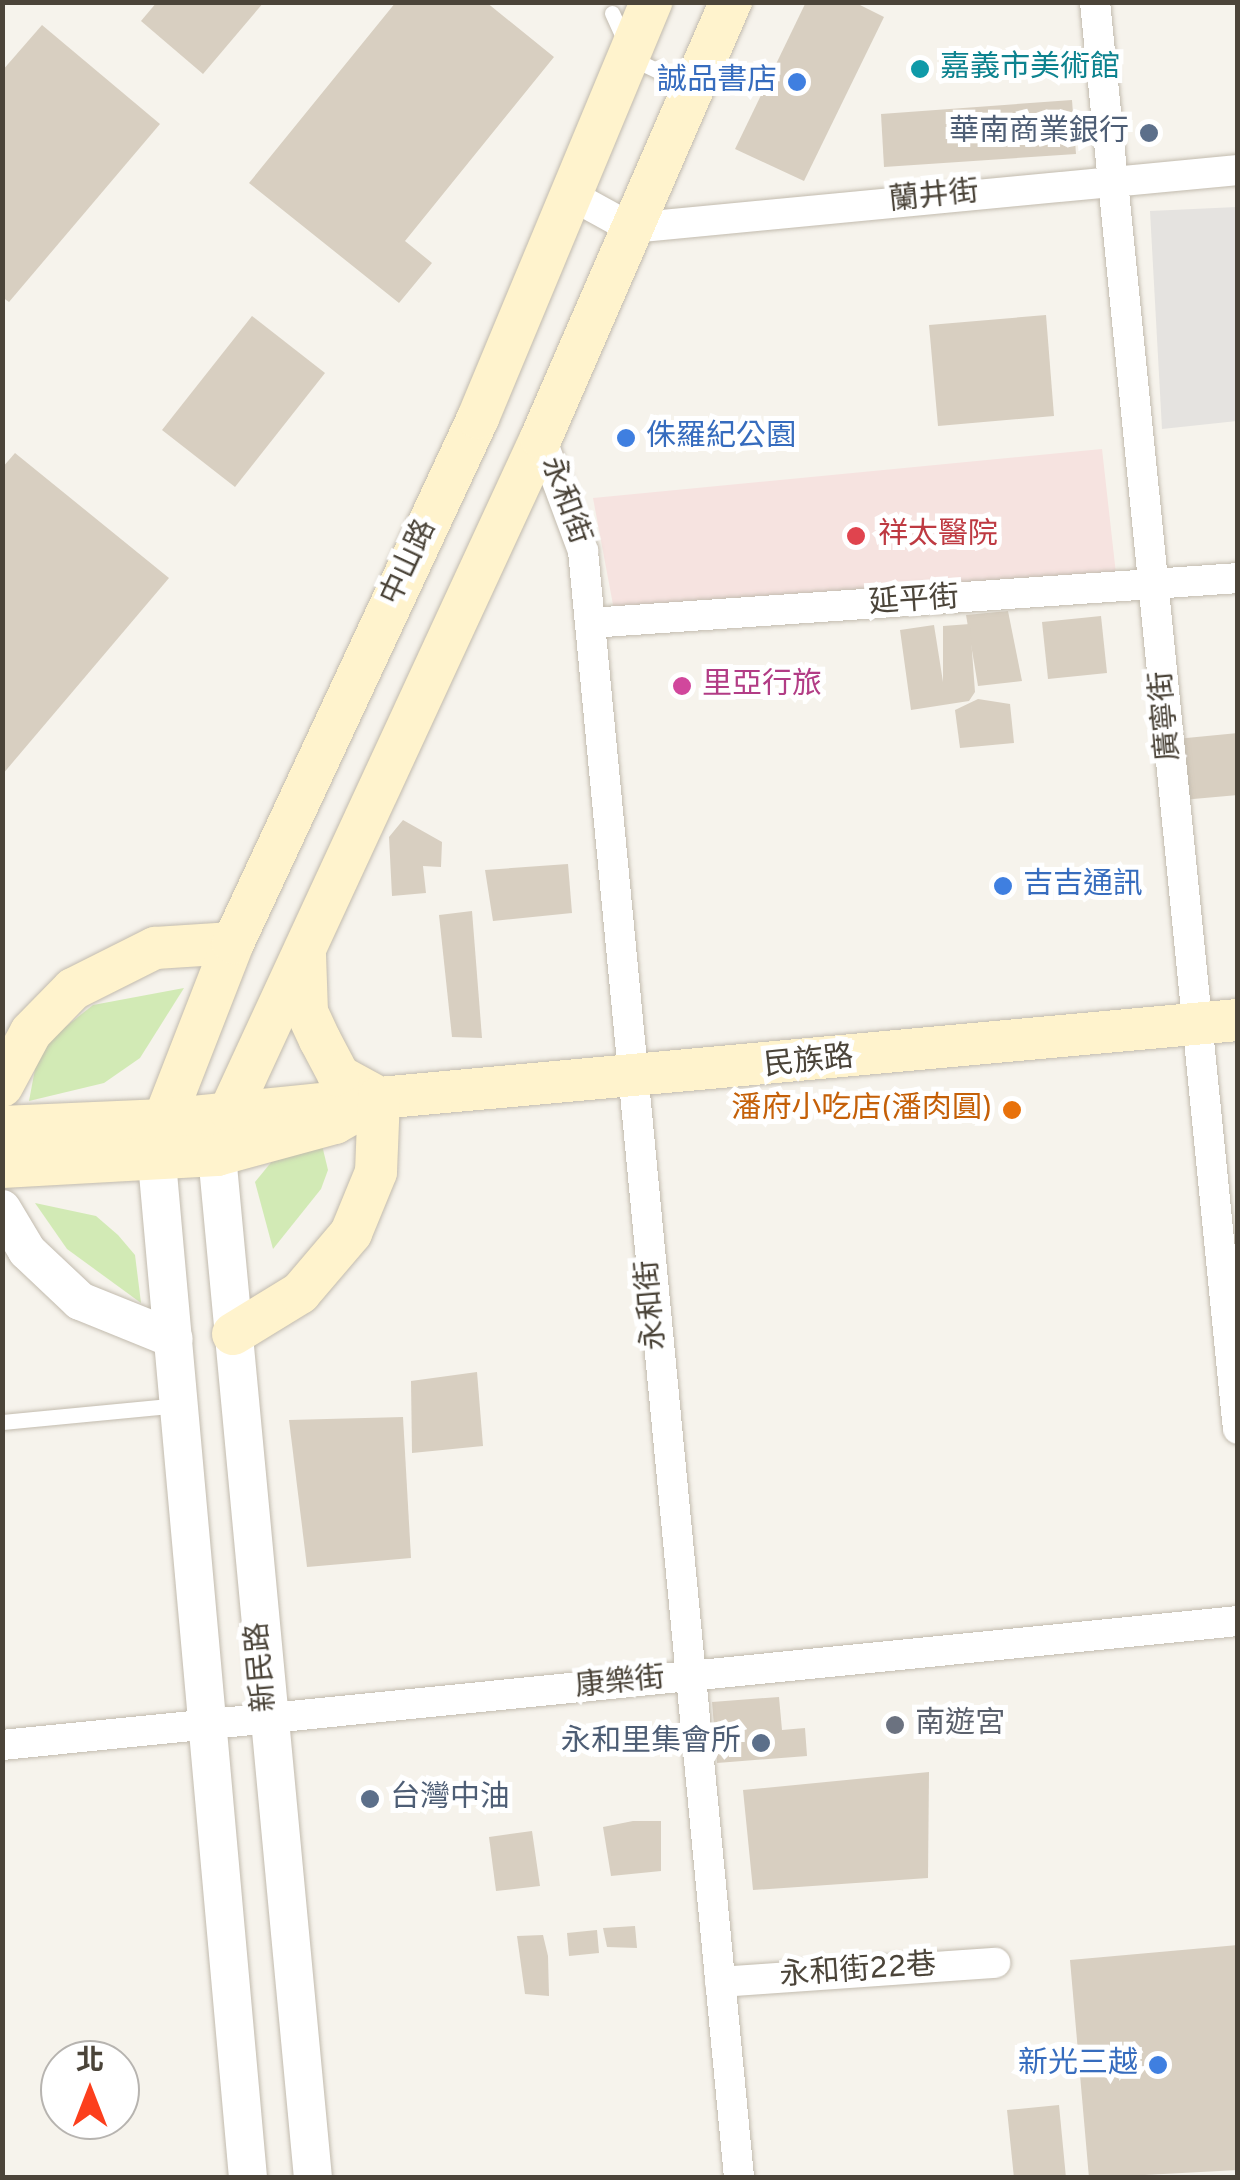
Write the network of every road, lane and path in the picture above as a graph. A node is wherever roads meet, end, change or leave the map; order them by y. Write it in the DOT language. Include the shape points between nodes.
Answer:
graph roads {
  1 [pos="731,2"];
  2 [pos="1096,2"];
  3 [pos="632,8"];
  4 [pos="632,59"];
  5 [pos="698,89"];
  6 [pos="1238,170"];
  7 [pos="1111,180"];
  8 [pos="571,195"];
  9 [pos="632,228"];
  10 [pos="487,397"];
  11 [pos="542,438"];
  12 [pos="1238,578"];
  13 [pos="1155,586"];
  14 [pos="590,623"];
  15 [pos="233,943"];
  16 [pos="305,949"];
  17 [pos="1238,1020"];
  18 [pos="1196,1025"];
  19 [pos="634,1080"];
  20 [pos="2,1086"];
  21 [pos="379,1098"];
  22 [pos="230,1111"];
  23 [pos="2,1126"];
  24 [pos="160,1141"];
  25 [pos="217,1155"];
  26 [pos="2,1167"];
  27 [pos="3,1215"];
  28 [pos="233,1334"];
  29 [pos="174,1340"];
  30 [pos="181,1405"];
  31 [pos="2,1422"];
  32 [pos="1238,1429"];
  33 [pos="1238,1621"];
  34 [pos="691,1677"];
  35 [pos="268,1720"];
  36 [pos="211,1724"];
  37 [pos="2,1746"];
  38 [pos="995,1963"];
  39 [pos="720,1982"];
  40 [pos="248,2178"];
  41 [pos="313,2178"];
  42 [pos="738,2178"];
  1 -- 5 [label="main road"];
  2 -- 7 [label="street, 廣寧街"];
  3 -- 4 [label="main road, 中山路"];
  4 -- 5 [label="lane"];
  4 -- 8 [label="main road, 中山路"];
  5 -- 9 [label="main road"];
  6 -- 7 [label="street, 蘭井街"];
  7 -- 9 [label="street, 蘭井街"];
  7 -- 13 [label="street, 廣寧街"];
  8 -- 9 [label="street"];
  8 -- 10 [label="main road, 中山路"];
  9 -- 11 [label="main road"];
  10 -- 11 [label="main road"];
  10 -- 15 [label="main road, 中山路"];
  11 -- 14 [label="street, 永和街" via="583,551"];
  11 -- 16 [label="main road"];
  12 -- 13 [label="street, 延平街"];
  13 -- 14 [label="street, 延平街"];
  13 -- 18 [label="street, 廣寧街"];
  14 -- 19 [label="street, 永和街"];
  15 -- 20 [label="main road" via="154,948 73,989 31,1032"];
  15 -- 24 [label="main road, 中山路"];
  16 -- 21 [label="main road" via="307,1012 320,1040 340,1076"];
  16 -- 22 [label="main road"];
  17 -- 18 [label="main road, 民族路"];
  18 -- 19 [label="main road, 民族路"];
  18 -- 32 [label="street, 廣寧街"];
  19 -- 21 [label="main road, 民族路"];
  19 -- 34 [label="street, 永和街"];
  21 -- 22 [label="main road, 民族路"];
  21 -- 25 [label="main road, 民族路" via="335,1123"];
  21 -- 28 [label="main road" via="376,1172 351,1233 300,1293"];
  22 -- 24 [label="main road, 民族路"];
  22 -- 25 [label="main road"];
  23 -- 24 [label="main road, 民族路"];
  24 -- 25 [label="main road, 民族路"];
  24 -- 26 [label="main road, 民族路"];
  24 -- 29 [label="street, 新民路"];
  25 -- 28 [label="street, 新民路"];
  27 -- 29 [label="street" via="80,1300"];
  28 -- 35 [label="street, 新民路"];
  29 -- 30 [label="street, 新民路"];
  30 -- 31 [label="lane"];
  30 -- 36 [label="street, 新民路"];
  33 -- 34 [label="street, 康樂街"];
  34 -- 35 [label="street, 康樂街"];
  34 -- 39 [label="street, 永和街"];
  35 -- 36 [label="street, 康樂街"];
  35 -- 41 [label="street, 新民路"];
  36 -- 37 [label="street, 康樂街"];
  36 -- 40 [label="street, 新民路"];
  38 -- 39 [label="street, 永和街22巷"];
  39 -- 42 [label="street, 永和街"];
}
